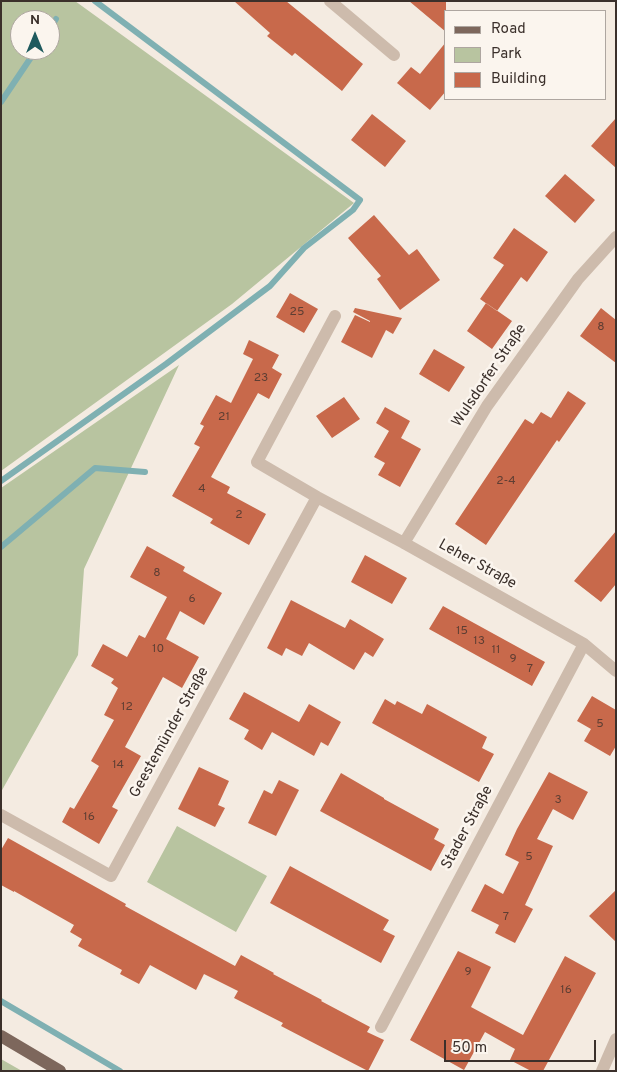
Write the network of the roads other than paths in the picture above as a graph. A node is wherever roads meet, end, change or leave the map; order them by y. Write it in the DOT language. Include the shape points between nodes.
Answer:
graph roads {
  1 [pos="330,1"];
  2 [pos="394,54"];
  3 [pos="616,237"];
  4 [pos="335,316"];
  5 [pos="317,497"];
  6 [pos="404,543"];
  7 [pos="584,644"];
  8 [pos="616,671"];
  9 [pos="1,815"];
  10 [pos="381,1027"];
  11 [pos="1,1036"];
  12 [pos="616,1039"];
  13 [pos="60,1071"];
  14 [pos="602,1071"];
  1 -- 2 [label="street"];
  3 -- 6 [label="street, Wulsdorfer Straße" via="578,279 487,406"];
  4 -- 5 [label="street, Leher Straße" via="257,462"];
  5 -- 6 [label="street, Leher Straße"];
  5 -- 9 [label="street, Geestemünder Straße" via="111,876"];
  6 -- 7 [label="street, Leher Straße"];
  7 -- 8 [label="street, Leher Straße"];
  7 -- 10 [label="street, Stader Straße"];
  11 -- 13 [label="main road"];
  12 -- 14 [label="street"];
}
